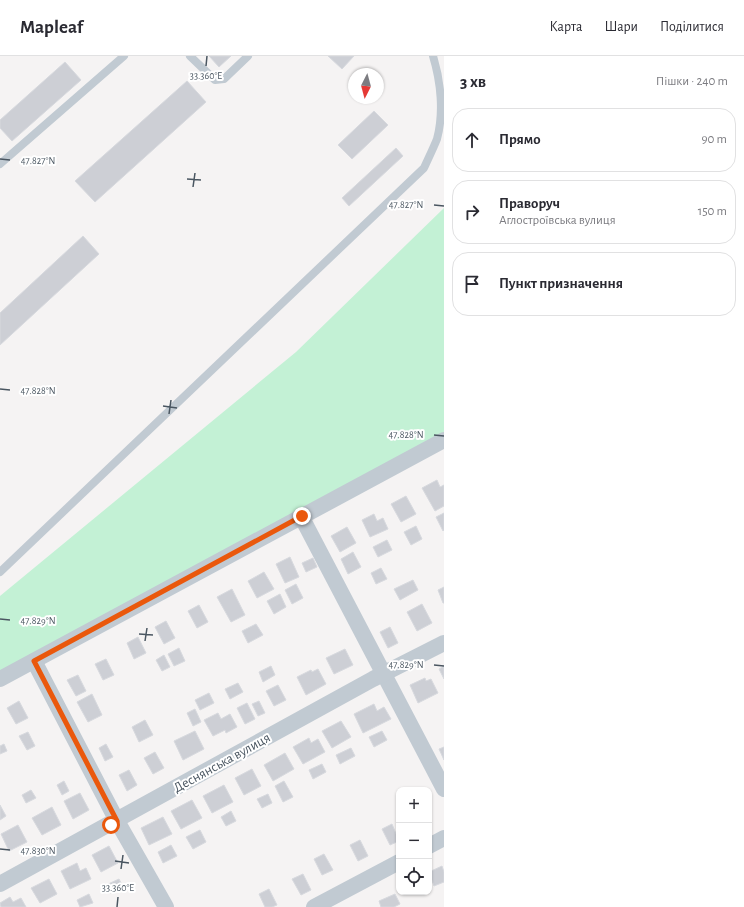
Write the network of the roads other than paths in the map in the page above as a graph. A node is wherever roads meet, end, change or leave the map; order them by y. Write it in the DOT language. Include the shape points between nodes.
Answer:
graph roads {
  1 [pos="124,56"];
  2 [pos="190,56"];
  3 [pos="248,56"];
  4 [pos="433,56"];
  5 [pos="0,164"];
  6 [pos="444,440"];
  7 [pos="302,516"];
  8 [pos="0,572"];
  9 [pos="444,643"];
  10 [pos="34,661"];
  11 [pos="383,674"];
  12 [pos="0,679"];
  13 [pos="444,789"];
  14 [pos="117,821"];
  15 [pos="444,838"];
  16 [pos="432,844"];
  17 [pos="396,864"];
  18 [pos="0,884"];
  19 [pos="166,907"];
  20 [pos="314,907"];
  1 -- 5 [label="lane"];
  2 -- 3 [label="lane" via="215,80 224,79"];
  4 -- 8 [label="lane" via="439,76 442,104 437,138 424,168"];
  6 -- 7 [label="street"];
  7 -- 10 [label="street"];
  7 -- 11 [label="street"];
  9 -- 11 [label="street, Деснянська вулиця"];
  10 -- 12 [label="street"];
  10 -- 14 [label="street"];
  11 -- 13 [label="street"];
  11 -- 14 [label="street, Деснянська вулиця"];
  14 -- 18 [label="street, Деснянська вулиця"];
  14 -- 19 [label="street"];
  15 -- 16 [label="street"];
  17 -- 20 [label="street"];
}
